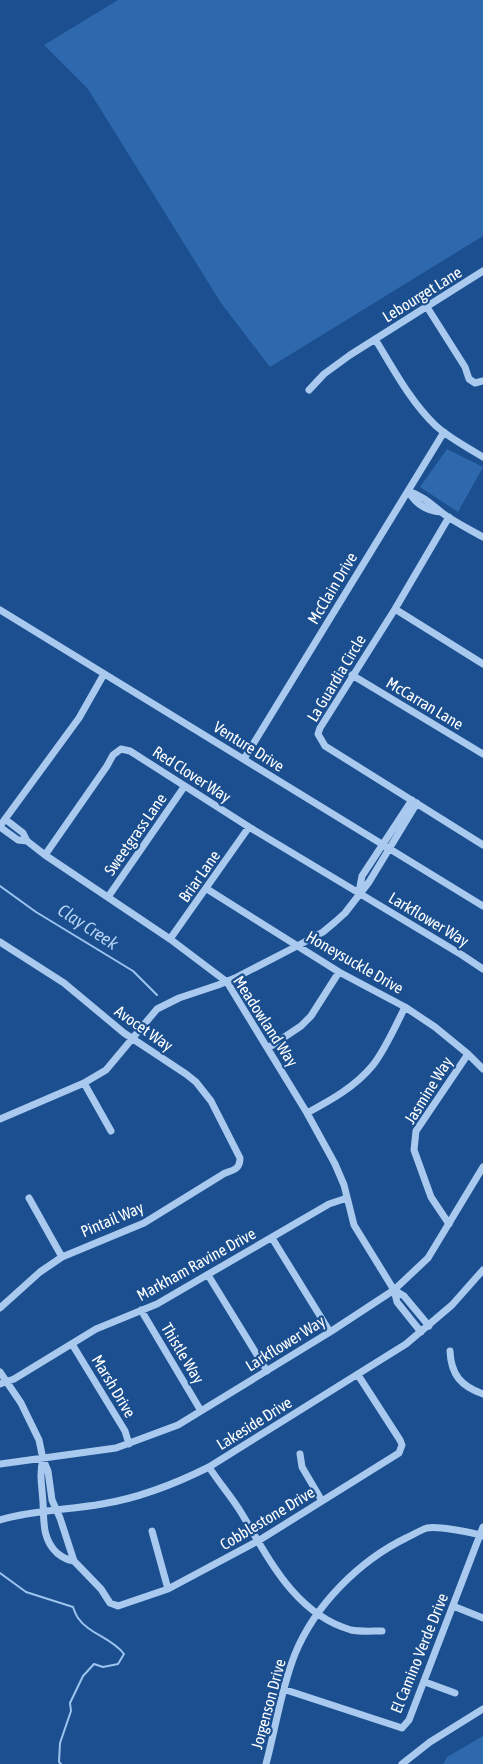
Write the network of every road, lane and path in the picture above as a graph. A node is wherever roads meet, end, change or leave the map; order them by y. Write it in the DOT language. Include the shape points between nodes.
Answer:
graph roads {
  1 [pos="483,272"];
  2 [pos="427,306"];
  3 [pos="375,339"];
  4 [pos="483,381"];
  5 [pos="309,390"];
  6 [pos="444,432"];
  7 [pos="483,457"];
  8 [pos="408,491"];
  9 [pos="449,517"];
  10 [pos="483,537"];
  11 [pos="0,610"];
  12 [pos="395,610"];
  13 [pos="483,664"];
  14 [pos="104,674"];
  15 [pos="352,675"];
  16 [pos="483,754"];
  17 [pos="244,759"];
  18 [pos="184,787"];
  19 [pos="414,801"];
  20 [pos="5,819"];
  21 [pos="0,827"];
  22 [pos="249,827"];
  23 [pos="27,841"];
  24 [pos="483,845"];
  25 [pos="386,846"];
  26 [pos="45,855"];
  27 [pos="207,889"];
  28 [pos="359,893"];
  29 [pos="108,897"];
  30 [pos="483,906"];
  31 [pos="170,940"];
  32 [pos="0,942"];
  33 [pos="299,945"];
  34 [pos="483,969"];
  35 [pos="339,972"];
  36 [pos="227,982"];
  37 [pos="405,1007"];
  38 [pos="132,1038"];
  39 [pos="268,1048"];
  40 [pos="468,1054"];
  41 [pos="483,1069"];
  42 [pos="84,1083"];
  43 [pos="307,1113"];
  44 [pos="0,1118"];
  45 [pos="111,1131"];
  46 [pos="240,1164"];
  47 [pos="483,1167"];
  48 [pos="29,1198"];
  49 [pos="347,1198"];
  50 [pos="449,1224"];
  51 [pos="272,1238"];
  52 [pos="62,1257"];
  53 [pos="483,1270"];
  54 [pos="208,1275"];
  55 [pos="394,1290"];
  56 [pos="0,1308"];
  57 [pos="141,1310"];
  58 [pos="429,1326"];
  59 [pos="330,1332"];
  60 [pos="421,1332"];
  61 [pos="72,1344"];
  62 [pos="450,1351"];
  63 [pos="267,1371"];
  64 [pos="0,1372"];
  65 [pos="358,1375"];
  66 [pos="3,1383"];
  67 [pos="483,1394"];
  68 [pos="202,1411"];
  69 [pos="129,1444"];
  70 [pos="300,1454"];
  71 [pos="43,1459"];
  72 [pos="0,1464"];
  73 [pos="209,1466"];
  74 [pos="322,1502"];
  75 [pos="56,1510"];
  76 [pos="43,1511"];
  77 [pos="0,1520"];
  78 [pos="483,1527"];
  79 [pos="152,1531"];
  80 [pos="482,1535"];
  81 [pos="258,1541"];
  82 [pos="74,1562"];
  83 [pos="168,1589"];
  84 [pos="453,1606"];
  85 [pos="318,1614"];
  86 [pos="483,1618"];
  87 [pos="382,1631"];
  88 [pos="425,1682"];
  89 [pos="283,1689"];
  90 [pos="454,1693"];
  91 [pos="483,1709"];
  92 [pos="266,1764"];
  93 [pos="402,1764"];
  1 -- 2 [label="street, Lebourget Lane"];
  2 -- 3 [label="street, Lebourget Lane"];
  2 -- 4 [label="street" via="465,366 469,379 475,383"];
  3 -- 5 [label="street, Lebourget Lane" via="337,364"];
  3 -- 6 [label="street" via="418,405"];
  6 -- 7 [label="street"];
  6 -- 8 [label="street, McClain Drive"];
  8 -- 9 [label="street" via="435,505"];
  8 -- 17 [label="street, McClain Drive"];
  9 -- 10 [label="street"];
  9 -- 12 [label="street, La Guardia Circle"];
  11 -- 14 [label="street, Venture Drive"];
  12 -- 13 [label="street"];
  12 -- 15 [label="street, La Guardia Circle"];
  14 -- 17 [label="street, Venture Drive"];
  14 -- 20 [label="street" via="79,718"];
  15 -- 16 [label="street, McCarran Lane"];
  15 -- 19 [label="street, La Guardia Circle" via="320,728 321,741"];
  17 -- 25 [label="street, Venture Drive"];
  18 -- 22 [label="street, Red Clover Way"];
  18 -- 26 [label="street, Red Clover Way" via="121,749 112,755"];
  18 -- 29 [label="street, Sweetgrass Lane"];
  19 -- 24 [label="street, La Guardia Circle"];
  19 -- 25 [label="street"];
  20 -- 21 [label="street"];
  20 -- 23 [label="street, Meadowland Way" via="23,833"];
  21 -- 23 [label="street, Meadowland Way" via="18,840"];
  22 -- 27 [label="street, Briar Lane"];
  22 -- 28 [label="street, Red Clover Way"];
  23 -- 26 [label="street, Meadowland Way"];
  25 -- 28 [label="street" via="362,876"];
  25 -- 30 [label="street, Venture Drive"];
  26 -- 29 [label="street, Meadowland Way"];
  27 -- 31 [label="street, Briar Lane"];
  27 -- 33 [label="street, Honeysuckle Drive"];
  28 -- 33 [label="street" via="335,922"];
  28 -- 34 [label="street, Larkflower Way"];
  29 -- 31 [label="street, Meadowland Way"];
  31 -- 36 [label="street, Meadowland Way"];
  32 -- 38 [label="street, Avocet Way" via="64,983"];
  33 -- 35 [label="street, Honeysuckle Drive"];
  33 -- 36 [label="street"];
  35 -- 37 [label="street, Honeysuckle Drive"];
  35 -- 39 [label="street" via="311,1016"];
  36 -- 38 [label="street" via="163,1005"];
  36 -- 39 [label="street, Meadowland Way"];
  37 -- 40 [label="street, Honeysuckle Drive" via="436,1027"];
  37 -- 43 [label="street" via="374,1064 356,1082"];
  38 -- 42 [label="street" via="106,1070"];
  38 -- 46 [label="street, Avocet Way" via="204,1090 240,1158"];
  39 -- 43 [label="street, Meadowland Way"];
  40 -- 41 [label="street, Honeysuckle Drive"];
  40 -- 50 [label="street, Jasmine Way" via="416,1131 414,1150 431,1197"];
  42 -- 44 [label="street"];
  42 -- 45 [label="street"];
  43 -- 49 [label="street, Meadowland Way" via="335,1164"];
  46 -- 52 [label="street, Pintail Way" via="236,1170 225,1173 144,1223"];
  47 -- 50 [label="street, Larkflower Way"];
  48 -- 52 [label="street"];
  49 -- 51 [label="street, Markham Ravine Drive" via="329,1204"];
  49 -- 55 [label="street, Meadowland Way" via="354,1225"];
  50 -- 55 [label="street, Larkflower Way" via="428,1258"];
  51 -- 54 [label="street, Markham Ravine Drive"];
  51 -- 59 [label="street"];
  52 -- 56 [label="street, Pintail Way"];
  53 -- 58 [label="street, Lakeside Drive"];
  54 -- 57 [label="street, Markham Ravine Drive"];
  54 -- 63 [label="street"];
  55 -- 58 [label="street, Meadowland Way" via="404,1296"];
  55 -- 59 [label="street, Larkflower Way"];
  55 -- 60 [label="street, Meadowland Way" via="398,1302"];
  57 -- 61 [label="street, Markham Ravine Drive" via="106,1324"];
  57 -- 68 [label="street, Thistle Way"];
  58 -- 60 [label="street, Lakeside Drive"];
  59 -- 63 [label="street, Larkflower Way"];
  60 -- 65 [label="street, Lakeside Drive"];
  61 -- 66 [label="street, Markham Ravine Drive"];
  61 -- 69 [label="street, Marsh Drive" via="125,1431"];
  62 -- 67 [label="street" via="456,1375 467,1386"];
  63 -- 68 [label="street, Larkflower Way"];
  64 -- 66 [label="street, Cobblestone Drive"];
  65 -- 73 [label="street, Lakeside Drive"];
  65 -- 74 [label="street, Cobblestone Drive" via="400,1440 401,1449"];
  66 -- 71 [label="street, Cobblestone Drive" via="21,1403 31,1422"];
  68 -- 69 [label="street, Larkflower Way" via="178,1425"];
  69 -- 71 [label="street, Larkflower Way"];
  70 -- 74 [label="street" via="302,1467"];
  71 -- 72 [label="street, Larkflower Way"];
  71 -- 75 [label="street, Cobblestone Drive"];
  71 -- 76 [label="street, Cobblestone Drive" via="40,1472"];
  73 -- 75 [label="street, Lakeside Drive" via="178,1482 136,1496"];
  73 -- 81 [label="street"];
  74 -- 81 [label="street, Cobblestone Drive"];
  75 -- 76 [label="street, Lakeside Drive"];
  75 -- 82 [label="street, Cobblestone Drive"];
  76 -- 77 [label="street, Lakeside Drive"];
  76 -- 82 [label="street, Cobblestone Drive" via="48,1542 64,1559"];
  78 -- 80 [label="street, El Camino Verde Drive"];
  79 -- 83 [label="street"];
  80 -- 84 [label="street, El Camino Verde Drive"];
  80 -- 85 [label="street, Jorgenson Drive" via="427,1528 372,1559 342,1583"];
  81 -- 83 [label="street, Cobblestone Drive"];
  81 -- 85 [label="street" via="291,1590"];
  82 -- 83 [label="street, Cobblestone Drive" via="110,1603 118,1606"];
  84 -- 86 [label="street"];
  84 -- 88 [label="street, El Camino Verde Drive"];
  85 -- 87 [label="street" via="352,1630"];
  85 -- 89 [label="street, Jorgenson Drive" via="295,1653"];
  88 -- 89 [label="street, El Camino Verde Drive" via="409,1720 402,1728"];
  88 -- 90 [label="street"];
  89 -- 92 [label="street, Jorgenson Drive"];
  91 -- 93 [label="street"];
}
